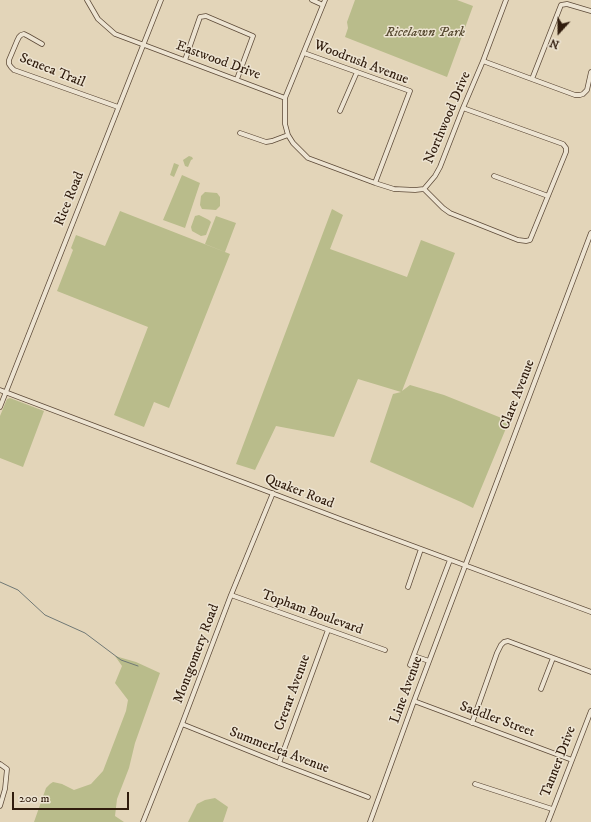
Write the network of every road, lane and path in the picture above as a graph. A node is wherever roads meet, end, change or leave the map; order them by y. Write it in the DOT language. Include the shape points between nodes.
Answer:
graph roads {
  1 [pos="87,0"];
  2 [pos="161,0"];
  3 [pos="312,0"];
  4 [pos="325,0"];
  5 [pos="506,0"];
  6 [pos="323,5"];
  7 [pos="591,12"];
  8 [pos="42,44"];
  9 [pos="143,44"];
  10 [pos="304,53"];
  11 [pos="185,60"];
  12 [pos="483,61"];
  13 [pos="356,72"];
  14 [pos="591,72"];
  15 [pos="237,79"];
  16 [pos="532,79"];
  17 [pos="286,98"];
  18 [pos="118,108"];
  19 [pos="463,108"];
  20 [pos="340,111"];
  21 [pos="240,133"];
  22 [pos="288,135"];
  23 [pos="494,176"];
  24 [pos="375,183"];
  25 [pos="424,189"];
  26 [pos="548,196"];
  27 [pos="591,233"];
  28 [pos="0,390"];
  29 [pos="6,392"];
  30 [pos="0,407"];
  31 [pos="273,494"];
  32 [pos="422,549"];
  33 [pos="450,560"];
  34 [pos="465,565"];
  35 [pos="408,587"];
  36 [pos="231,595"];
  37 [pos="591,612"];
  38 [pos="328,630"];
  39 [pos="385,650"];
  40 [pos="414,656"];
  41 [pos="553,658"];
  42 [pos="429,661"];
  43 [pos="410,665"];
  44 [pos="591,672"];
  45 [pos="541,690"];
  46 [pos="414,701"];
  47 [pos="591,710"];
  48 [pos="472,723"];
  49 [pos="182,724"];
  50 [pos="572,760"];
  51 [pos="279,763"];
  52 [pos="0,764"];
  53 [pos="475,784"];
  54 [pos="368,797"];
  55 [pos="0,806"];
  56 [pos="552,810"];
  57 [pos="143,822"];
  58 [pos="370,822"];
  59 [pos="548,822"];
  1 -- 9 [label="street, Eastwood Drive" via="106,27 115,34"];
  2 -- 9 [label="street, Rice Road"];
  3 -- 6 [label="street"];
  4 -- 6 [label="street"];
  5 -- 12 [label="street, Northwood Drive"];
  6 -- 10 [label="street"];
  7 -- 16 [label="street" via="567,4 561,5"];
  8 -- 18 [label="street, Seneca Trail" via="24,34 18,37 9,60 11,67"];
  9 -- 11 [label="street, Eastwood Drive"];
  9 -- 18 [label="street, Rice Road"];
  10 -- 13 [label="street, Woodrush Avenue"];
  10 -- 17 [label="street"];
  11 -- 15 [label="street, Eastwood Drive"];
  11 -- 15 [label="street" via="200,17 206,16 253,36"];
  12 -- 16 [label="street"];
  12 -- 19 [label="street, Northwood Drive"];
  13 -- 20 [label="street"];
  13 -- 24 [label="street, Woodrush Avenue" via="410,91"];
  14 -- 16 [label="street" via="587,90 580,95"];
  15 -- 17 [label="street, Eastwood Drive"];
  17 -- 22 [label="street" via="284,109"];
  18 -- 29 [label="street, Rice Road"];
  19 -- 25 [label="street, Northwood Drive" via="440,167"];
  19 -- 26 [label="street" via="563,144 566,152"];
  21 -- 22 [label="street" via="266,142"];
  22 -- 24 [label="street" via="308,158"];
  23 -- 26 [label="street"];
  24 -- 25 [label="street" via="394,189"];
  25 -- 26 [label="street" via="450,213 526,241 530,240"];
  27 -- 34 [label="street, Clare Avenue"];
  28 -- 29 [label="street, Quaker Road"];
  29 -- 30 [label="street, Rice Road"];
  29 -- 31 [label="street, Quaker Road"];
  31 -- 32 [label="street, Quaker Road"];
  31 -- 36 [label="street, Montgomery Road"];
  32 -- 33 [label="street, Quaker Road"];
  32 -- 35 [label="street"];
  33 -- 34 [label="street, Quaker Road"];
  33 -- 40 [label="street"];
  34 -- 37 [label="street, Quaker Road"];
  34 -- 42 [label="street, Line Avenue"];
  36 -- 38 [label="street, Topham Boulevard"];
  36 -- 49 [label="street, Montgomery Road"];
  38 -- 39 [label="street, Topham Boulevard"];
  38 -- 51 [label="street, Crerar Avenue"];
  40 -- 42 [label="street"];
  40 -- 43 [label="street"];
  41 -- 44 [label="street"];
  41 -- 45 [label="street"];
  41 -- 48 [label="street" via="504,642 497,653"];
  42 -- 46 [label="street, Line Avenue"];
  46 -- 48 [label="street, Saddler Street"];
  46 -- 58 [label="street, Line Avenue"];
  47 -- 50 [label="street, Tanner Drive"];
  48 -- 50 [label="street, Saddler Street"];
  49 -- 51 [label="street, Summerlea Avenue"];
  49 -- 57 [label="street, Montgomery Road"];
  50 -- 56 [label="street, Tanner Drive"];
  51 -- 54 [label="street, Summerlea Avenue"];
  52 -- 55 [label="street" via="7,769"];
  53 -- 56 [label="street"];
  56 -- 59 [label="street, Tanner Drive"];
}
